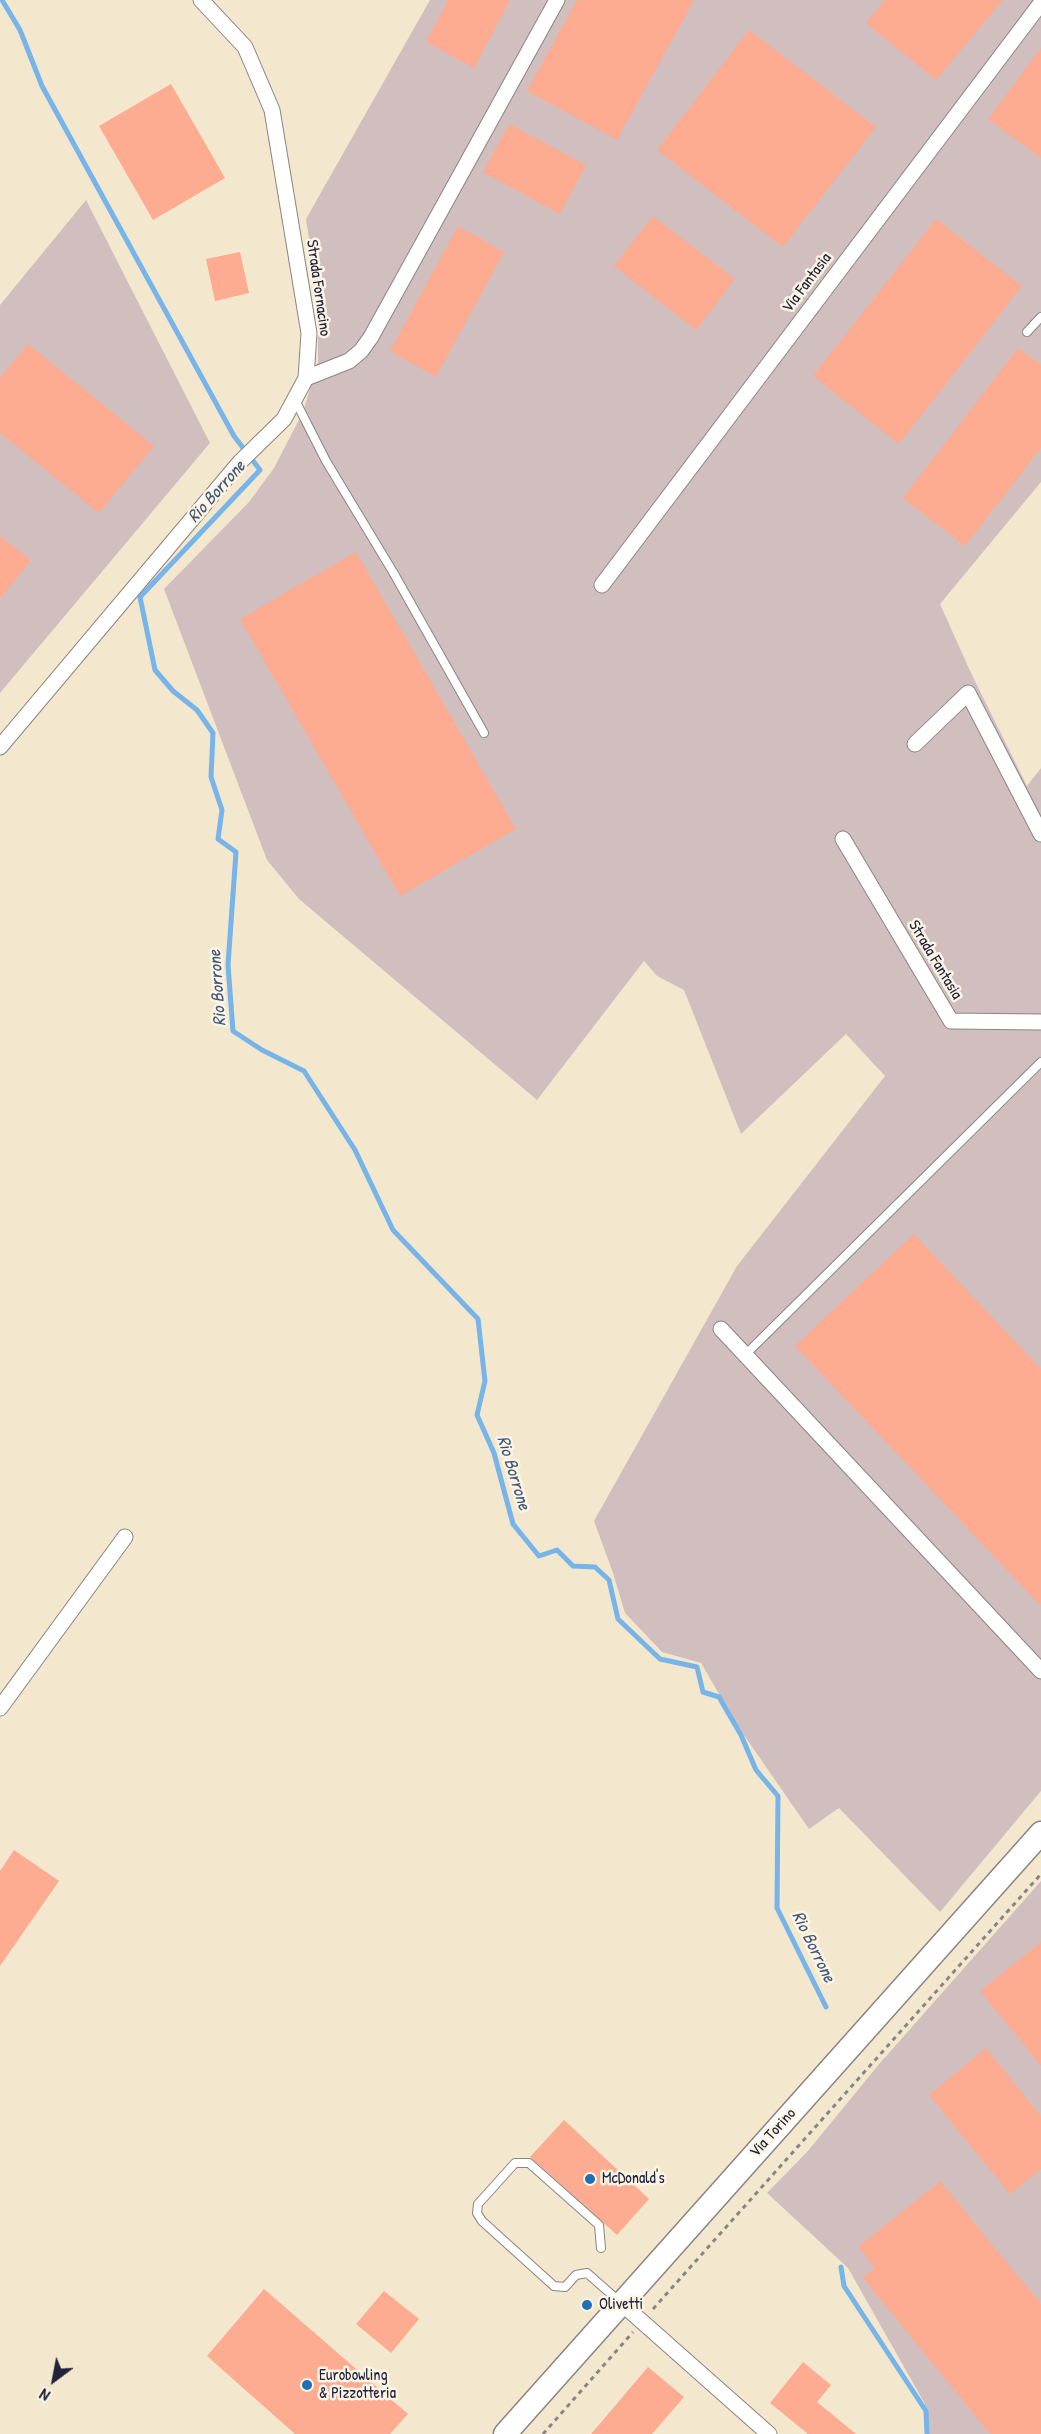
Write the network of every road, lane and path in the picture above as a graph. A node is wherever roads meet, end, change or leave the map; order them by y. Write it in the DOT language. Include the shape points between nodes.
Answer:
graph roads {
  1 [pos="201,0"];
  2 [pos="557,0"];
  3 [pos="1041,3"];
  4 [pos="1041,317"];
  5 [pos="1027,332"];
  6 [pos="306,378"];
  7 [pos="295,399"];
  8 [pos="602,585"];
  9 [pos="484,733"];
  10 [pos="915,744"];
  11 [pos="0,747"];
  12 [pos="1041,834"];
  13 [pos="843,839"];
  14 [pos="1041,1022"];
  15 [pos="1041,1062"];
  16 [pos="721,1329"];
  17 [pos="744,1356"];
  18 [pos="124,1537"];
  19 [pos="1041,1671"];
  20 [pos="0,1707"];
  21 [pos="1041,1833"];
  22 [pos="1041,1874"];
  23 [pos="601,2248"];
  24 [pos="621,2303"];
  25 [pos="642,2322"];
  26 [pos="505,2434"];
  27 [pos="543,2434"];
  28 [pos="769,2434"];
  1 -- 6 [label="street, Strada Fornacino" via="245,47 272,110 309,333"];
  2 -- 6 [label="street" via="371,338 349,361"];
  3 -- 8 [label="street, Via Fantasia"];
  4 -- 5 [label="lane"];
  6 -- 7 [label="street, Strada Fornacino"];
  7 -- 9 [label="lane" via="326,460"];
  7 -- 11 [label="street, Strada Fornacino" via="284,418 240,462"];
  10 -- 12 [label="street" via="968,693"];
  13 -- 14 [label="street, Strada Fantasia" via="951,1022"];
  15 -- 17 [label="lane"];
  16 -- 17 [label="street"];
  17 -- 19 [label="street"];
  18 -- 20 [label="street"];
  21 -- 24 [label="main road, Via Torino"];
  22 -- 25 [label="path"];
  23 -- 24 [label="lane" via="599,2225 529,2163 515,2163 478,2204 482,2222 554,2286 565,2287 576,2275 587,2273"];
  24 -- 25 [label="street"];
  24 -- 26 [label="main road, Via Torino"];
  25 -- 27 [label="path"];
  25 -- 28 [label="street"];
}
